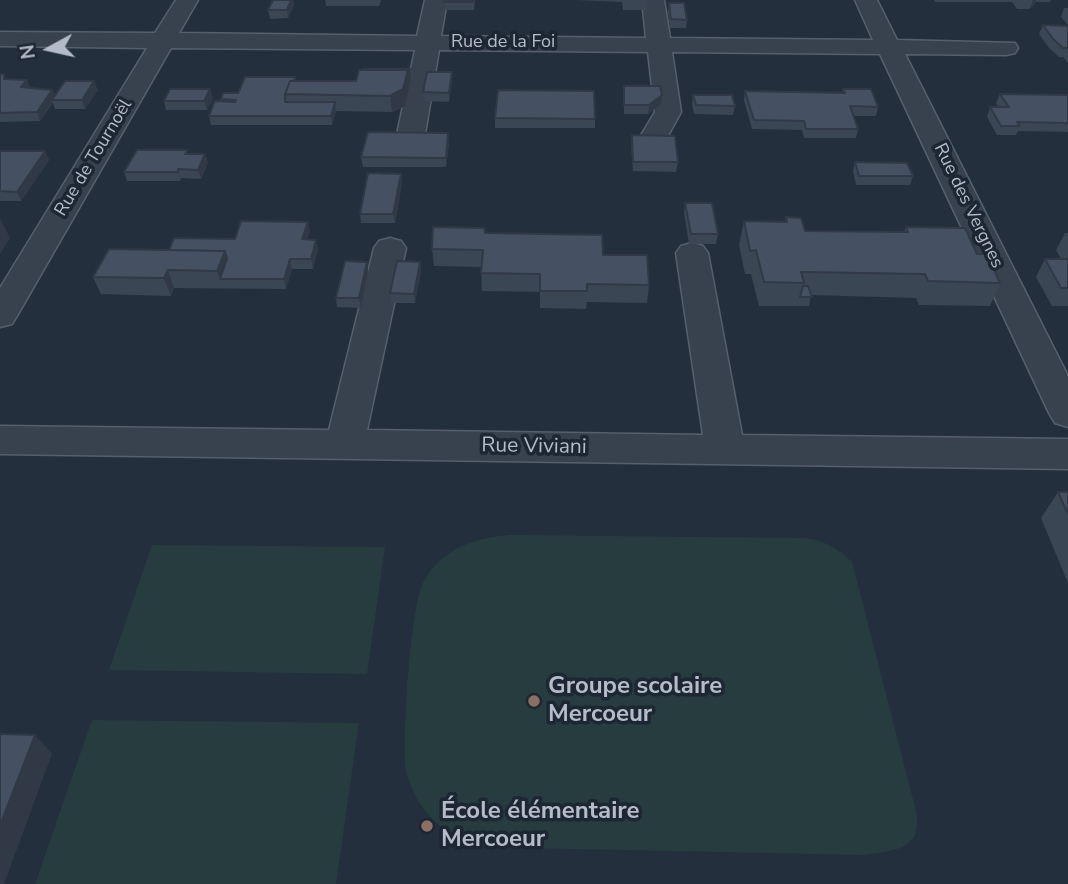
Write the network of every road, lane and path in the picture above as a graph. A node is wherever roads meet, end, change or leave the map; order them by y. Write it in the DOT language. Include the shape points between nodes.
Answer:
graph roads {
  1 [pos="187,0"];
  2 [pos="436,0"];
  3 [pos="653,0"];
  4 [pos="866,0"];
  5 [pos="0,39"];
  6 [pos="163,40"];
  7 [pos="427,43"];
  8 [pos="660,45"];
  9 [pos="889,47"];
  10 [pos="1006,48"];
  11 [pos="411,134"];
  12 [pos="654,137"];
  13 [pos="390,248"];
  14 [pos="692,253"];
  15 [pos="0,316"];
  16 [pos="1068,413"];
  17 [pos="0,440"];
  18 [pos="345,445"];
  19 [pos="725,450"];
  20 [pos="1068,454"];
  1 -- 6 [label="street, Rue de Tournoël"];
  2 -- 7 [label="street"];
  3 -- 8 [label="street"];
  4 -- 9 [label="street, Rue des Vergnes"];
  5 -- 6 [label="street, Rue de la Foi"];
  6 -- 7 [label="street, Rue de la Foi"];
  6 -- 15 [label="street, Rue de Tournoël"];
  7 -- 8 [label="street, Rue de la Foi"];
  7 -- 11 [label="street"];
  8 -- 9 [label="street, Rue de la Foi"];
  8 -- 12 [label="street" via="668,112"];
  9 -- 10 [label="street, Rue de la Foi"];
  9 -- 16 [label="street, Rue des Vergnes"];
  13 -- 18 [label="street"];
  14 -- 19 [label="street"];
  17 -- 18 [label="street, Rue Viviani"];
  18 -- 19 [label="street, Rue Viviani"];
  19 -- 20 [label="street, Rue Viviani"];
}
